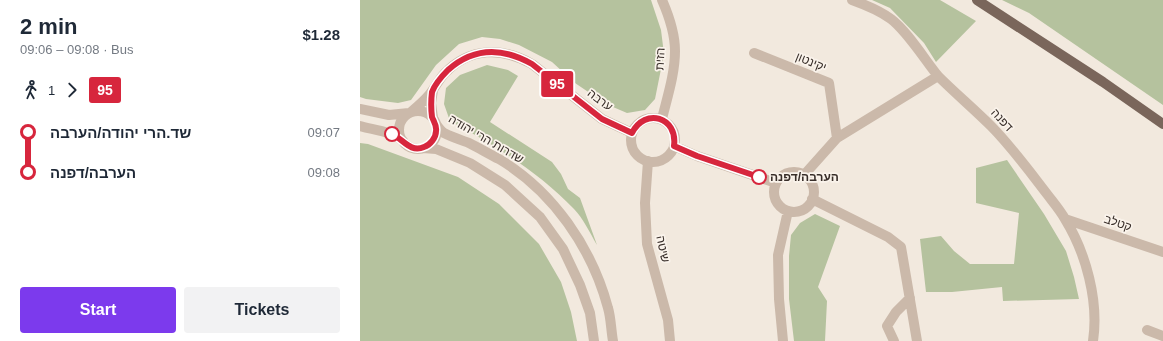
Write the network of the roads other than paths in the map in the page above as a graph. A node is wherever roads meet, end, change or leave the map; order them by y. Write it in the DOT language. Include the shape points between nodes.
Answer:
graph roads {
  1 [pos="662,0"];
  2 [pos="852,0"];
  3 [pos="977,0"];
  4 [pos="754,53"];
  5 [pos="938,76"];
  6 [pos="434,88"];
  7 [pos="360,109"];
  8 [pos="410,112"];
  9 [pos="662,119"];
  10 [pos="434,121"];
  11 [pos="1163,124"];
  12 [pos="360,126"];
  13 [pos="632,133"];
  14 [pos="837,138"];
  15 [pos="405,144"];
  16 [pos="674,146"];
  17 [pos="423,148"];
  18 [pos="648,161"];
  19 [pos="804,175"];
  20 [pos="776,183"];
  21 [pos="812,199"];
  22 [pos="788,211"];
  23 [pos="1065,219"];
  24 [pos="1163,252"];
  25 [pos="910,298"];
  26 [pos="1147,330"];
  27 [pos="1163,336"];
  28 [pos="594,341"];
  29 [pos="613,341"];
  30 [pos="670,341"];
  31 [pos="783,341"];
  32 [pos="894,341"];
  33 [pos="917,341"];
  34 [pos="1093,341"];
  1 -- 9 [label="street, הזית" via="673,33 675,52 673,74"];
  2 -- 5 [label="street" via="873,8 892,20"];
  3 -- 11 [label="main road"];
  4 -- 14 [label="street, יקינטון" via="829,83"];
  5 -- 14 [label="street"];
  5 -- 23 [label="street, דפנה" via="992,127 1032,173"];
  6 -- 8 [label="street, ערבה"];
  6 -- 10 [label="street, ערבה" via="431,103"];
  6 -- 13 [label="street, ערבה" via="444,73 464,58 491,52 507,53 532,64 602,119"];
  7 -- 8 [label="street" via="389,116"];
  8 -- 10 [label="street" via="422,111"];
  8 -- 15 [label="street" via="401,120 399,126 399,133"];
  9 -- 13 [label="street" via="647,118 640,121"];
  9 -- 16 [label="street" via="674,133"];
  10 -- 17 [label="street" via="435,137"];
  10 -- 29 [label="street, שדרות הרי יהודה" via="443,132 471,144 516,171 554,205 578,239 598,278 608,310"];
  12 -- 15 [label="street" via="398,137"];
  13 -- 18 [label="street" via="630,140 635,154"];
  14 -- 19 [label="street"];
  15 -- 17 [label="street"];
  16 -- 18 [label="street" via="667,157 654,162"];
  16 -- 20 [label="street"];
  17 -- 28 [label="street" via="436,149 470,163 505,185 540,217 563,249 580,285 590,314"];
  18 -- 30 [label="street, שיטה" via="645,203 647,244 668,320"];
  19 -- 20 [label="street" via="792,172 779,178"];
  19 -- 21 [label="street" via="813,186"];
  20 -- 22 [label="street" via="775,200"];
  21 -- 22 [label="street" via="800,211"];
  21 -- 25 [label="street" via="888,237 901,247"];
  22 -- 31 [label="street" via="778,255"];
  23 -- 24 [label="street, קטלב"];
  23 -- 34 [label="street, דפנה" via="1078,244 1086,268 1094,306"];
  25 -- 32 [label="street" via="887,326"];
  25 -- 33 [label="street"];
  26 -- 27 [label="street"];
}
